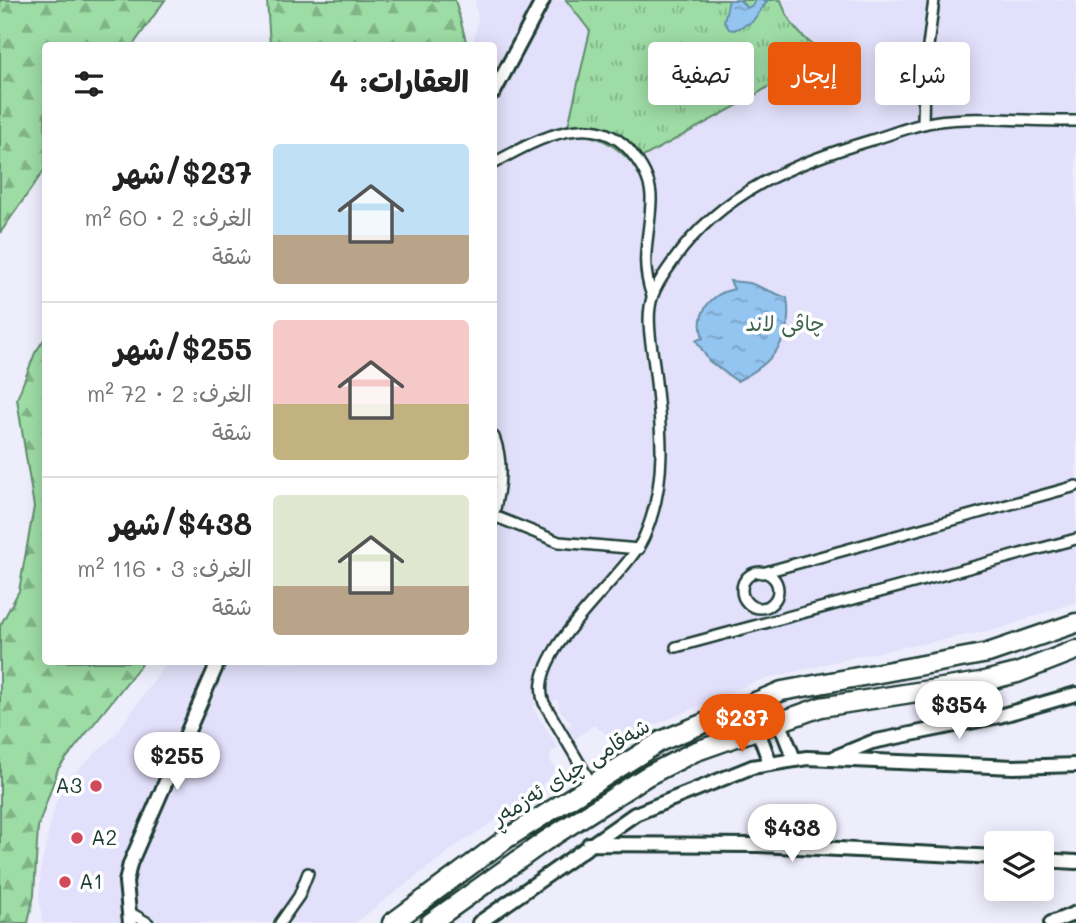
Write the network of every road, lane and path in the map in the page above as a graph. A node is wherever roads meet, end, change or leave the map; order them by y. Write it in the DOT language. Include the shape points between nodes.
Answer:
graph roads {
  1 [pos="543,0"];
  2 [pos="934,0"];
  3 [pos="497,86"];
  4 [pos="1076,121"];
  5 [pos="923,124"];
  6 [pos="497,161"];
  7 [pos="652,296"];
  8 [pos="497,445"];
  9 [pos="1076,486"];
  10 [pos="497,497"];
  11 [pos="497,515"];
  12 [pos="1076,539"];
  13 [pos="639,549"];
  14 [pos="762,573"];
  15 [pos="1076,623"];
  16 [pos="676,647"];
  17 [pos="1076,650"];
  18 [pos="217,665"];
  19 [pos="1076,694"];
  20 [pos="779,720"];
  21 [pos="757,728"];
  22 [pos="794,759"];
  23 [pos="831,759"];
  24 [pos="770,763"];
  25 [pos="1076,765"];
  26 [pos="593,786"];
  27 [pos="589,844"];
  28 [pos="984,857"];
  29 [pos="1054,861"];
  30 [pos="1076,862"];
  31 [pos="308,873"];
  32 [pos="1076,913"];
  33 [pos="130,917"];
  34 [pos="148,923"];
  35 [pos="280,923"];
  36 [pos="392,923"];
  37 [pos="430,923"];
  38 [pos="479,923"];
  39 [pos="1051,923"];
  1 -- 3 [label="street"];
  2 -- 5 [label="street"];
  4 -- 5 [label="street"];
  5 -- 7 [label="street" via="827,153 746,190 698,229"];
  6 -- 7 [label="street" via="539,139 574,129 596,132 626,147 642,168 651,191 644,260"];
  7 -- 13 [label="street" via="649,321 662,430 662,471"];
  8 -- 10 [label="street"];
  9 -- 14 [label="street"];
  11 -- 13 [label="street" via="559,542"];
  12 -- 16 [label="street"];
  13 -- 26 [label="street" via="579,616 556,651 541,689 544,703"];
  14 -- 14 [label="street" via="746,579 742,590 745,601 761,609 772,604 778,594 776,582"];
  15 -- 26 [label="main road, شەقامی چیای ئەزمەڕ" via="988,653 782,691 662,741"];
  17 -- 20 [label="main road, شەقامی چیای ئەزمەڕ" via="981,682 821,708"];
  18 -- 33 [label="street" via="130,864"];
  19 -- 23 [label="street" via="999,716 872,741"];
  20 -- 21 [label="main road, شەقامی چیای ئەزمەڕ"];
  20 -- 22 [label="street"];
  21 -- 24 [label="street"];
  21 -- 37 [label="main road, شەقامی چیای ئەزمەڕ" via="648,776 545,841"];
  22 -- 23 [label="street"];
  22 -- 24 [label="street"];
  23 -- 25 [label="street"];
  24 -- 27 [label="street" via="652,806"];
  26 -- 36 [label="main road, شەقامی چیای ئەزمەڕ" via="506,839"];
  27 -- 28 [label="street" via="759,845"];
  27 -- 38 [label="street"];
  29 -- 30 [label="street"];
  31 -- 35 [label="street"];
  32 -- 39 [label="street"];
  33 -- 34 [label="street"];
}
